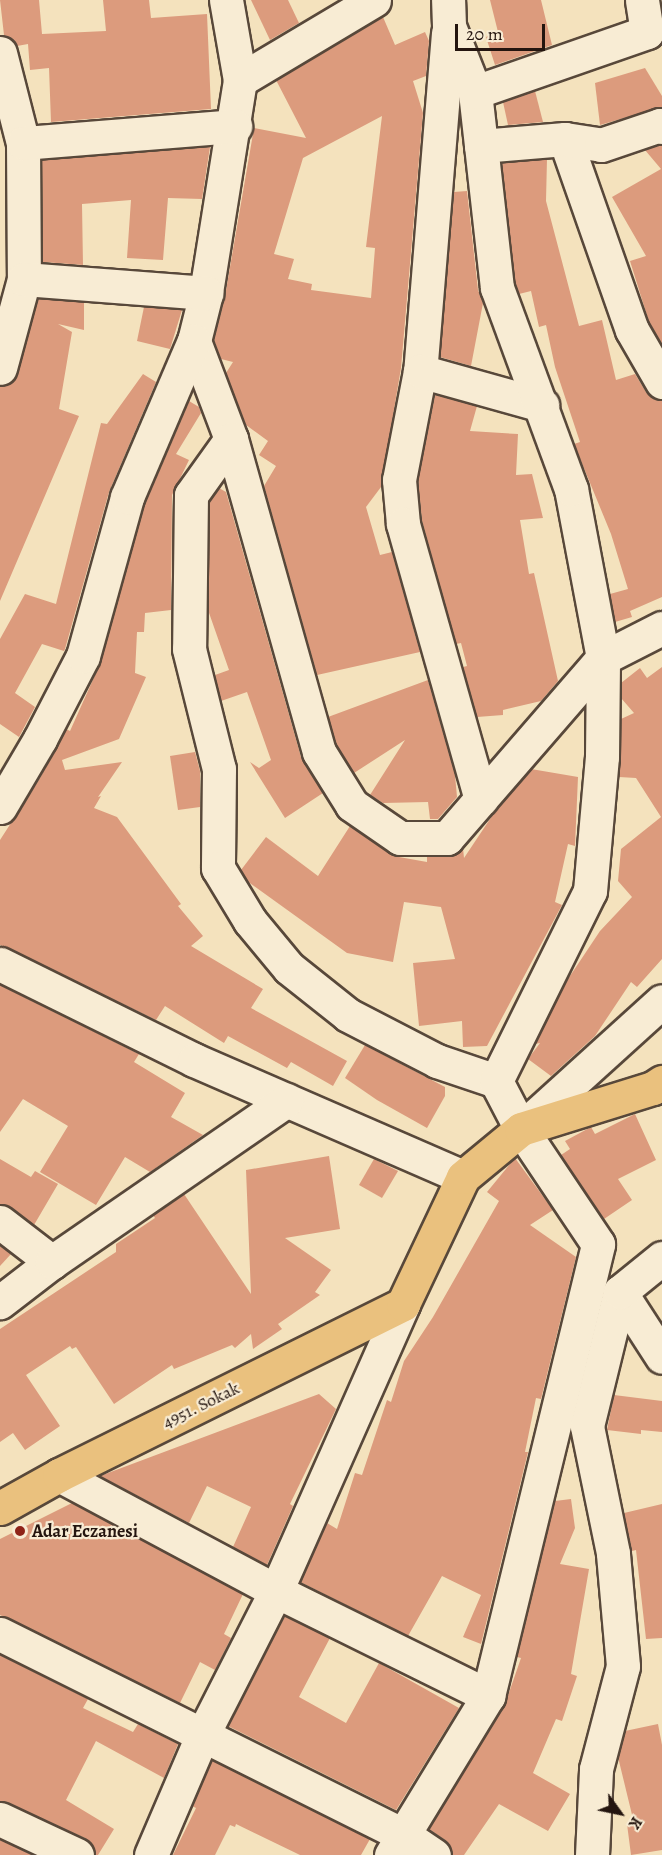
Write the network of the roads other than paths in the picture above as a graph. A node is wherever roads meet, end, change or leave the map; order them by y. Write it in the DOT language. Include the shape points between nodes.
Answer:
graph roads {
  1 [pos="226,0"];
  2 [pos="374,0"];
  3 [pos="642,0"];
  4 [pos="449,13"];
  5 [pos="0,53"];
  6 [pos="240,80"];
  7 [pos="474,92"];
  8 [pos="235,126"];
  9 [pos="662,127"];
  10 [pos="565,139"];
  11 [pos="23,143"];
  12 [pos="481,146"];
  13 [pos="24,279"];
  14 [pos="206,293"];
  15 [pos="194,341"];
  16 [pos="0,368"];
  17 [pos="420,371"];
  18 [pos="662,382"];
  19 [pos="542,405"];
  20 [pos="231,439"];
  21 [pos="662,628"];
  22 [pos="603,658"];
  23 [pos="481,799"];
  24 [pos="0,807"];
  25 [pos="0,964"];
  26 [pos="662,1001"];
  27 [pos="496,1082"];
  28 [pos="659,1091"];
  29 [pos="286,1100"];
  30 [pos="521,1129"];
  31 [pos="463,1177"];
  32 [pos="0,1222"];
  33 [pos="662,1258"];
  34 [pos="52,1262"];
  35 [pos="620,1292"];
  36 [pos="0,1302"];
  37 [pos="403,1304"];
  38 [pos="662,1357"];
  39 [pos="59,1475"];
  40 [pos="0,1508"];
  41 [pos="276,1591"];
  42 [pos="0,1634"];
  43 [pos="488,1696"];
  44 [pos="202,1736"];
  45 [pos="0,1819"];
  46 [pos="398,1845"];
  47 [pos="77,1855"];
  48 [pos="151,1855"];
  49 [pos="434,1855"];
  50 [pos="592,1855"];
  1 -- 6 [label="street"];
  2 -- 6 [label="street"];
  3 -- 7 [label="street" via="647,32"];
  4 -- 7 [label="street"];
  4 -- 17 [label="street"];
  5 -- 11 [label="street"];
  6 -- 8 [label="street"];
  7 -- 12 [label="street"];
  8 -- 11 [label="street"];
  8 -- 14 [label="street"];
  9 -- 10 [label="street" via="601,145"];
  10 -- 12 [label="street"];
  10 -- 18 [label="street" via="632,330"];
  11 -- 13 [label="street"];
  12 -- 19 [label="street" via="497,288"];
  13 -- 14 [label="street"];
  13 -- 16 [label="street"];
  14 -- 15 [label="street"];
  15 -- 20 [label="street"];
  15 -- 24 [label="street" via="127,497 83,656"];
  17 -- 19 [label="street"];
  17 -- 23 [label="street" via="399,480 403,524"];
  19 -- 22 [label="street" via="572,489"];
  20 -- 23 [label="street" via="319,752 352,804 400,838 447,838"];
  20 -- 27 [label="street" via="191,495 189,649 219,769 218,868 250,921 289,968 348,1015 437,1060"];
  21 -- 22 [label="street"];
  22 -- 23 [label="street"];
  22 -- 27 [label="street" via="602,757 590,891"];
  25 -- 29 [label="street" via="194,1060"];
  26 -- 30 [label="street"];
  27 -- 30 [label="street"];
  28 -- 30 [label="main road"];
  29 -- 31 [label="street"];
  29 -- 34 [label="street"];
  30 -- 31 [label="main road"];
  30 -- 43 [label="street" via="598,1244"];
  31 -- 37 [label="main road"];
  32 -- 34 [label="street"];
  33 -- 35 [label="street"];
  34 -- 36 [label="street"];
  35 -- 38 [label="street"];
  35 -- 50 [label="street" via="587,1426 614,1553 623,1666 596,1768"];
  37 -- 39 [label="main road, 4951. Sokak"];
  37 -- 41 [label="street"];
  39 -- 40 [label="main road, 4951. Sokak"];
  39 -- 41 [label="street"];
  41 -- 43 [label="street"];
  41 -- 44 [label="street"];
  42 -- 44 [label="street"];
  43 -- 46 [label="street"];
  44 -- 46 [label="street"];
  44 -- 48 [label="street"];
  45 -- 47 [label="street"];
  46 -- 49 [label="street"];
}
